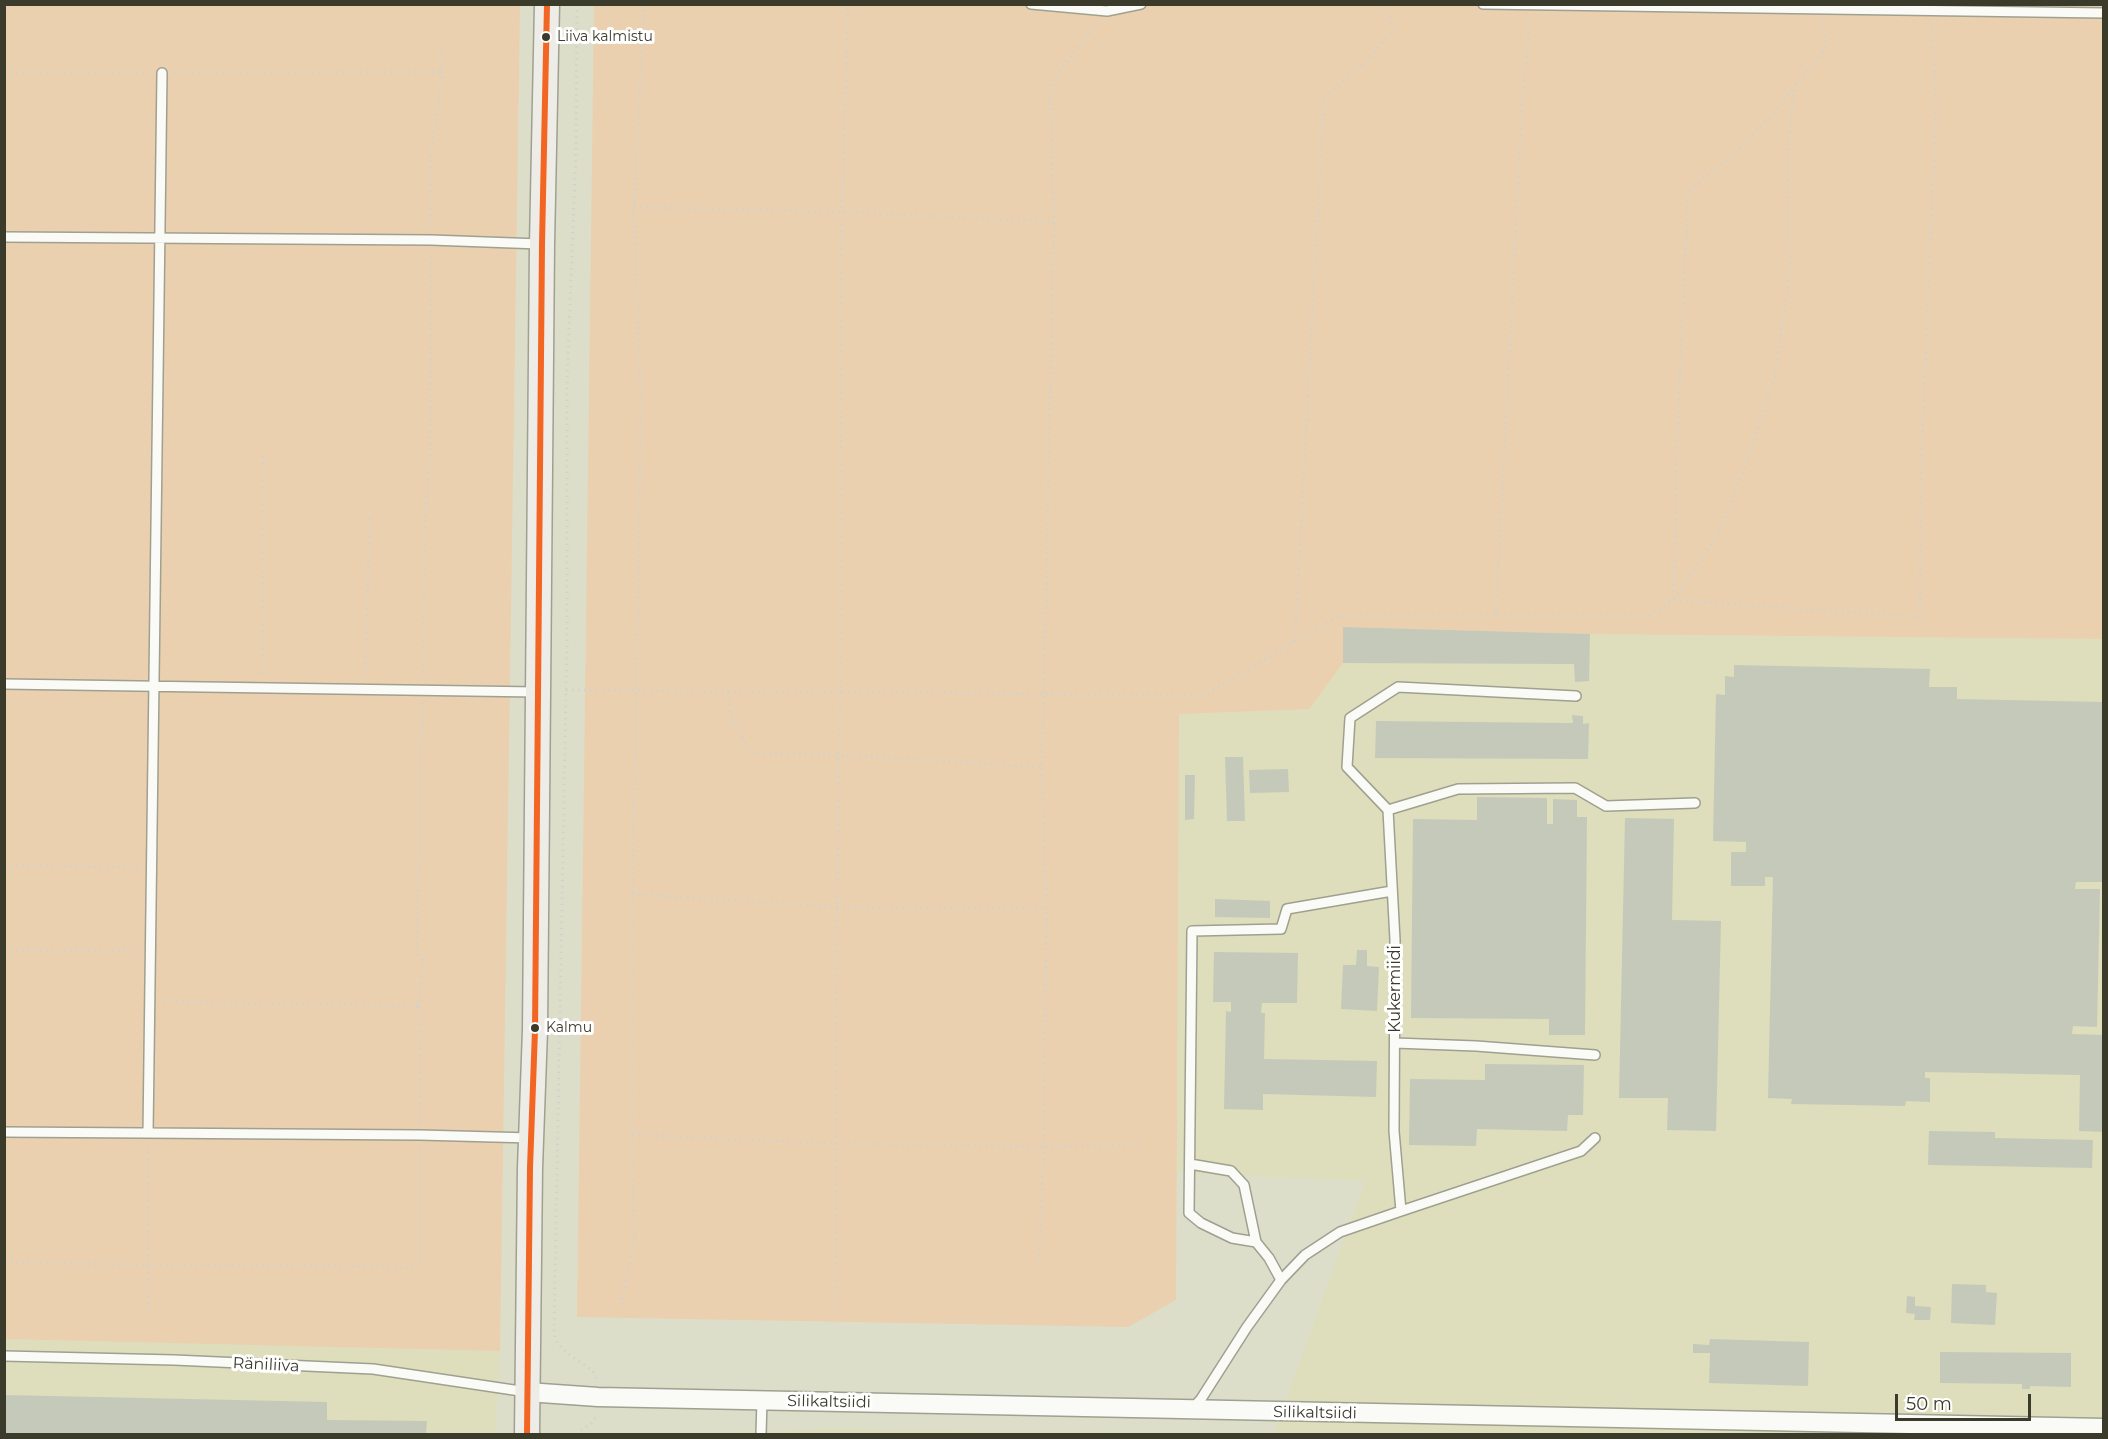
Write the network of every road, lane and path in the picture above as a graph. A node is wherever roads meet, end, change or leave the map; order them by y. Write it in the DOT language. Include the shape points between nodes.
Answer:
graph roads {
  1 [pos="547,4"];
  2 [pos="577,4"];
  3 [pos="644,4"];
  4 [pos="848,4"];
  5 [pos="1030,4"];
  6 [pos="1141,4"];
  7 [pos="1384,4"];
  8 [pos="1483,4"];
  9 [pos="1531,5"];
  10 [pos="1821,9"];
  11 [pos="1107,10"];
  12 [pos="1932,10"];
  13 [pos="2103,13"];
  14 [pos="442,47"];
  15 [pos="442,72"];
  16 [pos="4,73"];
  17 [pos="162,73"];
  18 [pos="1794,87"];
  19 [pos="634,207"];
  20 [pos="842,212"];
  21 [pos="1054,222"];
  22 [pos="4,237"];
  23 [pos="161,238"];
  24 [pos="431,240"];
  25 [pos="542,244"];
  26 [pos="263,452"];
  27 [pos="370,515"];
  28 [pos="1674,600"];
  29 [pos="1496,615"];
  30 [pos="1295,642"];
  31 [pos="4,684"];
  32 [pos="153,687"];
  33 [pos="262,688"];
  34 [pos="364,690"];
  35 [pos="566,690"];
  36 [pos="423,691"];
  37 [pos="636,691"];
  38 [pos="841,691"];
  39 [pos="537,692"];
  40 [pos="728,692"];
  41 [pos="1045,693"];
  42 [pos="1576,696"];
  43 [pos="838,755"];
  44 [pos="1042,767"];
  45 [pos="1695,803"];
  46 [pos="1388,810"];
  47 [pos="4,866"];
  48 [pos="153,867"];
  49 [pos="1392,891"];
  50 [pos="633,894"];
  51 [pos="837,907"];
  52 [pos="1046,908"];
  53 [pos="4,950"];
  54 [pos="151,950"];
  55 [pos="150,1002"];
  56 [pos="419,1006"];
  57 [pos="1395,1043"];
  58 [pos="1595,1055"];
  59 [pos="4,1132"];
  60 [pos="148,1133"];
  61 [pos="420,1135"];
  62 [pos="632,1136"];
  63 [pos="531,1138"];
  64 [pos="1594,1138"];
  65 [pos="837,1143"];
  66 [pos="1138,1145"];
  67 [pos="1044,1147"];
  68 [pos="1190,1164"];
  69 [pos="1401,1211"];
  70 [pos="1256,1242"];
  71 [pos="4,1262"];
  72 [pos="1039,1262"];
  73 [pos="148,1265"];
  74 [pos="1281,1280"];
  75 [pos="621,1305"];
  76 [pos="835,1306"];
  77 [pos="149,1315"];
  78 [pos="4,1356"];
  79 [pos="598,1386"];
  80 [pos="527,1392"];
  81 [pos="762,1400"];
  82 [pos="1190,1410"];
  83 [pos="597,1411"];
  84 [pos="2103,1428"];
  85 [pos="527,1434"];
  86 [pos="576,1434"];
  87 [pos="760,1434"];
  1 -- 25 [label="street"];
  2 -- 35 [label="path" via="567,381"];
  3 -- 19 [label="path"];
  4 -- 20 [label="path"];
  5 -- 11 [label="lane"];
  6 -- 11 [label="lane"];
  7 -- 30 [label="path" via="1392,29 1368,60 1324,98"];
  8 -- 9 [label="lane"];
  9 -- 10 [label="lane"];
  9 -- 29 [label="path" via="1523,90"];
  10 -- 12 [label="lane"];
  10 -- 18 [label="path" via="1826,48"];
  11 -- 21 [label="path" via="1050,84"];
  12 -- 13 [label="lane"];
  12 -- 28 [label="path" via="1935,106 1921,464 1920,617"];
  14 -- 15 [label="path"];
  15 -- 17 [label="path"];
  15 -- 24 [label="path" via="430,161"];
  16 -- 17 [label="path"];
  17 -- 23 [label="lane"];
  18 -- 28 [label="path" via="1787,164 1790,273 1774,378 1719,532"];
  18 -- 28 [label="path" via="1735,152 1688,192"];
  19 -- 20 [label="path"];
  19 -- 37 [label="path" via="641,401"];
  20 -- 21 [label="path"];
  20 -- 38 [label="path"];
  21 -- 41 [label="path"];
  22 -- 23 [label="lane"];
  23 -- 24 [label="lane"];
  23 -- 32 [label="lane"];
  24 -- 25 [label="lane"];
  24 -- 36 [label="path"];
  25 -- 39 [label="street"];
  26 -- 33 [label="path"];
  27 -- 34 [label="path"];
  28 -- 29 [label="path" via="1648,615"];
  29 -- 30 [label="path" via="1341,615"];
  30 -- 41 [label="path" via="1205,695"];
  31 -- 32 [label="lane"];
  32 -- 33 [label="lane"];
  32 -- 48 [label="lane"];
  33 -- 34 [label="lane"];
  34 -- 36 [label="lane"];
  35 -- 37 [label="path"];
  35 -- 79 [label="path" via="554,1333 567,1353 593,1371"];
  36 -- 39 [label="lane"];
  36 -- 56 [label="path" via="417,952 423,959"];
  37 -- 40 [label="path"];
  37 -- 50 [label="path"];
  38 -- 40 [label="path"];
  38 -- 41 [label="path"];
  38 -- 43 [label="path"];
  39 -- 63 [label="street"];
  40 -- 43 [label="path" via="733,723 752,753"];
  41 -- 44 [label="path"];
  42 -- 46 [label="lane" via="1398,687 1350,718 1347,767"];
  43 -- 44 [label="path"];
  43 -- 51 [label="path"];
  44 -- 52 [label="path"];
  45 -- 46 [label="lane" via="1606,806 1575,788 1458,789"];
  46 -- 49 [label="lane, Kukermiidi"];
  47 -- 48 [label="path"];
  48 -- 54 [label="lane"];
  49 -- 57 [label="lane, Kukermiidi"];
  49 -- 68 [label="lane" via="1287,909 1281,929 1192,931"];
  50 -- 51 [label="path"];
  50 -- 62 [label="path"];
  51 -- 52 [label="path"];
  51 -- 65 [label="path"];
  52 -- 67 [label="path"];
  53 -- 54 [label="path"];
  54 -- 55 [label="lane"];
  55 -- 56 [label="path"];
  55 -- 60 [label="lane"];
  56 -- 61 [label="path"];
  57 -- 58 [label="lane"];
  57 -- 69 [label="lane, Kukermiidi" via="1394,1131"];
  59 -- 60 [label="lane"];
  60 -- 61 [label="lane"];
  60 -- 73 [label="path"];
  61 -- 63 [label="lane"];
  61 -- 73 [label="path" via="420,1267"];
  62 -- 65 [label="path"];
  62 -- 75 [label="path" via="635,1237"];
  63 -- 80 [label="street"];
  64 -- 69 [label="lane" via="1581,1151"];
  65 -- 67 [label="path"];
  65 -- 76 [label="path"];
  66 -- 67 [label="path"];
  67 -- 72 [label="path"];
  68 -- 70 [label="lane" via="1231,1171 1244,1185"];
  68 -- 70 [label="lane" via="1189,1213 1232,1238"];
  69 -- 74 [label="lane" via="1340,1232 1305,1255"];
  70 -- 74 [label="lane"];
  71 -- 73 [label="path"];
  73 -- 77 [label="path"];
  74 -- 82 [label="lane"];
  78 -- 80 [label="lane, Räniliiva" via="373,1369"];
  80 -- 81 [label="street, Silikaltsiidi"];
  80 -- 85 [label="street"];
  81 -- 82 [label="street, Silikaltsiidi"];
  81 -- 87 [label="lane"];
  82 -- 84 [label="street, Silikaltsiidi"];
  83 -- 86 [label="path" via="593,1422"];
}
